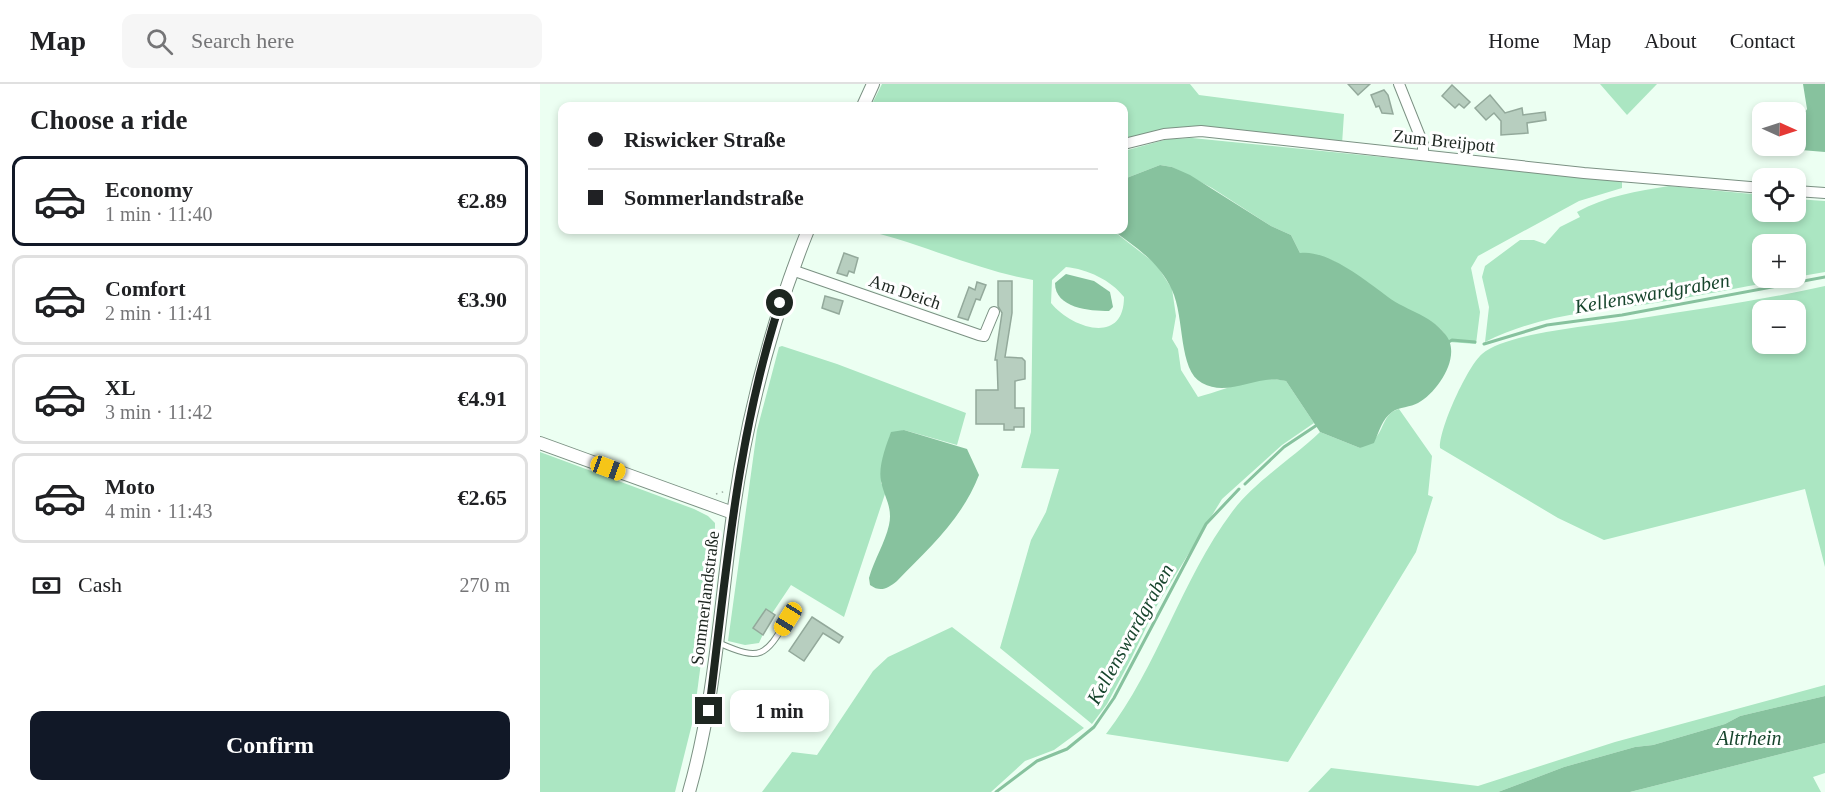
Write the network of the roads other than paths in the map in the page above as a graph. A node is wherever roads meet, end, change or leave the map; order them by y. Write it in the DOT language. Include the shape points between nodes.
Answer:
graph roads {
  1 [pos="873,84"];
  2 [pos="1399,84"];
  3 [pos="865,102"];
  4 [pos="1128,143"];
  5 [pos="1423,155"];
  6 [pos="1752,187"];
  7 [pos="1806,192"];
  8 [pos="1825,193"];
  9 [pos="806,234"];
  10 [pos="792,270"];
  11 [pos="994,312"];
  12 [pos="540,443"];
  13 [pos="733,513"];
  14 [pos="788,619"];
  15 [pos="717,642"];
  16 [pos="689,792"];
  1 -- 3 [label="street"];
  2 -- 5 [label="street" via="1423,144"];
  4 -- 5 [label="street, Zum Breijpott" via="1164,134 1201,131"];
  5 -- 6 [label="street, Zum Breijpott"];
  7 -- 8 [label="street"];
  9 -- 10 [label="street, Sommerlandstraße"];
  10 -- 11 [label="street, Am Deich" via="979,335 988,331"];
  10 -- 13 [label="street, Sommerlandstraße" via="770,334 748,422"];
  12 -- 13 [label="street"];
  13 -- 15 [label="street, Sommerlandstraße"];
  14 -- 15 [label="lane" via="769,650 763,653 745,653"];
  15 -- 16 [label="street, Sommerlandstraße" via="709,711"];
}
